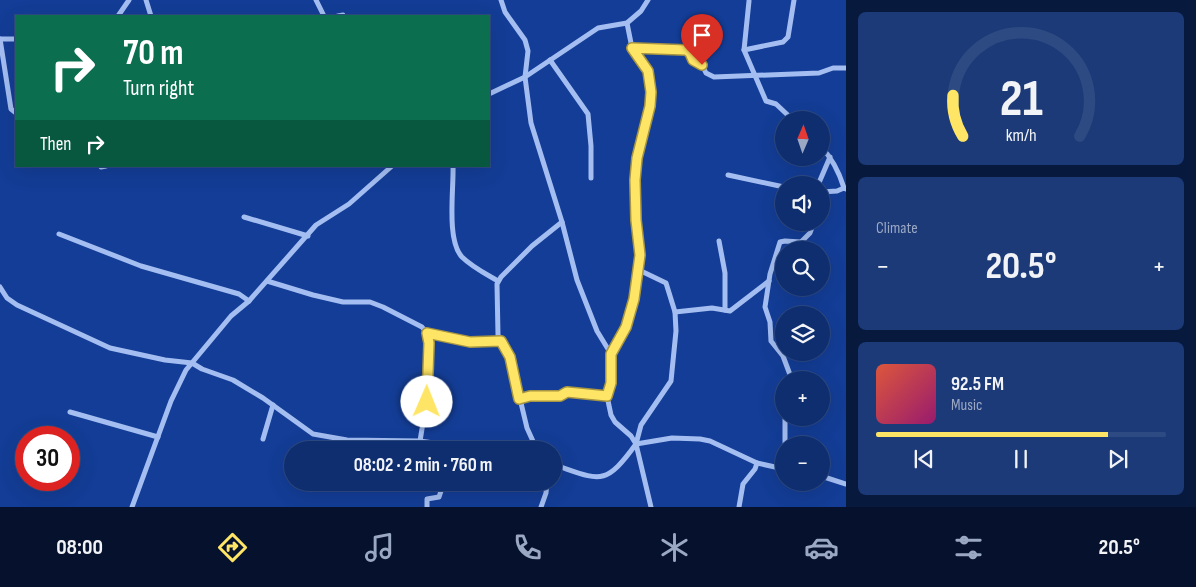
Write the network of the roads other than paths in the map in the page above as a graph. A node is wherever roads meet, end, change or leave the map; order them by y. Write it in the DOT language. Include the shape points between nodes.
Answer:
graph roads {
  1 [pos="129,0"];
  2 [pos="146,0"];
  3 [pos="316,0"];
  4 [pos="501,0"];
  5 [pos="648,0"];
  6 [pos="794,0"];
  7 [pos="749,1"];
  8 [pos="119,15"];
  9 [pos="151,15"];
  10 [pos="324,15"];
  11 [pos="627,23"];
  12 [pos="0,39"];
  13 [pos="15,39"];
  14 [pos="632,48"];
  15 [pos="744,50"];
  16 [pos="550,60"];
  17 [pos="846,68"];
  18 [pos="525,76"];
  19 [pos="754,76"];
  20 [pos="490,94"];
  21 [pos="784,111"];
  22 [pos="15,112"];
  23 [pos="830,157"];
  24 [pos="391,167"];
  25 [pos="453,167"];
  26 [pos="728,175"];
  27 [pos="592,178"];
  28 [pos="775,185"];
  29 [pos="845,189"];
  30 [pos="830,191"];
  31 [pos="244,217"];
  32 [pos="562,222"];
  33 [pos="811,231"];
  34 [pos="59,234"];
  35 [pos="308,236"];
  36 [pos="719,241"];
  37 [pos="639,270"];
  38 [pos="267,281"];
  39 [pos="498,281"];
  40 [pos="769,281"];
  41 [pos="0,287"];
  42 [pos="249,301"];
  43 [pos="725,310"];
  44 [pos="675,312"];
  45 [pos="427,333"];
  46 [pos="501,341"];
  47 [pos="611,354"];
  48 [pos="192,363"];
  49 [pos="789,371"];
  50 [pos="607,396"];
  51 [pos="519,399"];
  52 [pos="273,405"];
  53 [pos="70,412"];
  54 [pos="158,437"];
  55 [pos="263,440"];
  56 [pos="420,441"];
  57 [pos="533,441"];
  58 [pos="636,444"];
  59 [pos="757,463"];
  60 [pos="562,467"];
  61 [pos="775,467"];
  62 [pos="830,479"];
  63 [pos="846,484"];
  64 [pos="441,491"];
  65 [pos="546,491"];
  66 [pos="132,507"];
  67 [pos="427,507"];
  68 [pos="541,507"];
  69 [pos="651,507"];
  70 [pos="739,507"];
  1 -- 8 [label="street"];
  2 -- 9 [label="street"];
  3 -- 10 [label="street"];
  4 -- 18 [label="street" via="505,12 525,40 528,51"];
  5 -- 11 [label="street"];
  6 -- 15 [label="street" via="788,37 783,42"];
  7 -- 15 [label="street"];
  11 -- 14 [label="street"];
  11 -- 16 [label="street" via="598,28"];
  12 -- 13 [label="street"];
  12 -- 22 [label="street" via="11,109"];
  14 -- 19 [label="street" via="686,50 706,73 714,77"];
  14 -- 37 [label="street" via="648,71 651,92 635,174"];
  15 -- 19 [label="street"];
  16 -- 18 [label="street"];
  16 -- 27 [label="street" via="588,114"];
  17 -- 19 [label="street" via="819,73"];
  18 -- 20 [label="street"];
  18 -- 32 [label="street" via="531,123"];
  19 -- 21 [label="street" via="766,101"];
  23 -- 29 [label="street"];
  24 -- 35 [label="street" via="349,204 316,226"];
  25 -- 39 [label="street" via="451,213 459,253"];
  26 -- 28 [label="street"];
  29 -- 30 [label="street"];
  31 -- 35 [label="street"];
  32 -- 39 [label="street" via="532,246"];
  32 -- 47 [label="street" via="579,286 597,331"];
  33 -- 40 [label="street" via="801,242 780,242"];
  34 -- 42 [label="street" via="141,266 239,294"];
  35 -- 38 [label="street"];
  36 -- 43 [label="street" via="725,273"];
  37 -- 44 [label="street" via="665,282"];
  37 -- 47 [label="street" via="626,327"];
  38 -- 42 [label="street"];
  38 -- 45 [label="street" via="344,302 370,302 418,324"];
  39 -- 46 [label="street" via="497,332"];
  40 -- 43 [label="street" via="733,309"];
  40 -- 49 [label="street" via="765,306 770,322 770,341 783,356"];
  41 -- 48 [label="street" via="17,305 102,345"];
  42 -- 48 [label="street" via="231,316"];
  43 -- 44 [label="street" via="712,308"];
  44 -- 58 [label="street" via="671,381 641,425"];
  45 -- 46 [label="street" via="470,342"];
  45 -- 56 [label="street" via="428,392"];
  46 -- 51 [label="street" via="510,357"];
  47 -- 50 [label="street" via="611,383"];
  48 -- 52 [label="street" via="233,380"];
  48 -- 54 [label="street" via="171,401"];
  50 -- 51 [label="street" via="567,392 560,396"];
  50 -- 58 [label="street" via="615,422"];
  51 -- 57 [label="street"];
  52 -- 55 [label="street"];
  52 -- 56 [label="street" via="313,434 347,440"];
  53 -- 54 [label="street"];
  54 -- 66 [label="street"];
  58 -- 59 [label="street" via="672,438 700,439"];
  58 -- 60 [label="street" via="622,464 602,477"];
  58 -- 69 [label="street"];
  59 -- 61 [label="street"];
  59 -- 70 [label="street" via="743,484"];
  62 -- 63 [label="street"];
  64 -- 67 [label="street" via="439,497 428,499"];
  65 -- 68 [label="street"];
}
